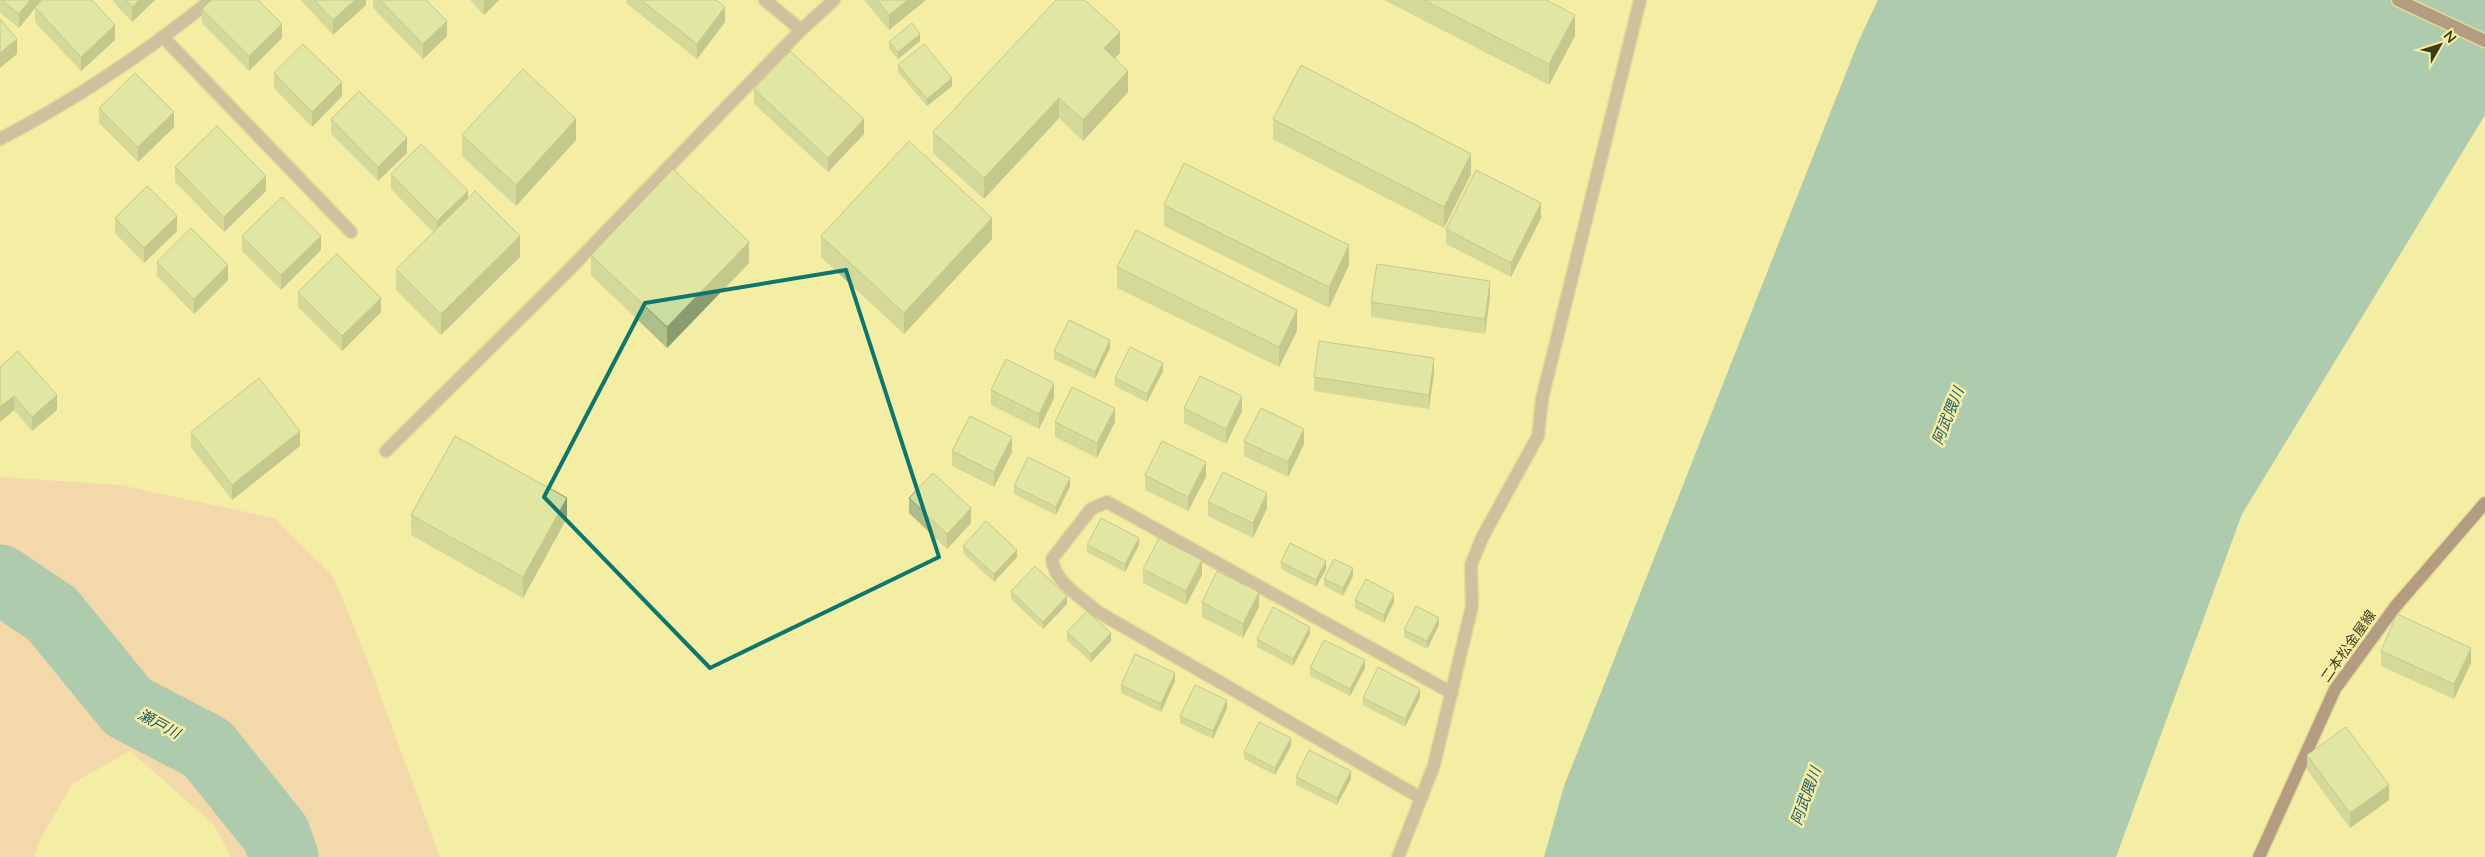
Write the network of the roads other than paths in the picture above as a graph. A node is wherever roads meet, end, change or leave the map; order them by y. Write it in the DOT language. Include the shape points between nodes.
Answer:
graph roads {
  1 [pos="211,0"];
  2 [pos="765,0"];
  3 [pos="834,0"];
  4 [pos="1640,0"];
  5 [pos="2398,0"];
  6 [pos="801,30"];
  7 [pos="164,38"];
  8 [pos="2485,41"];
  9 [pos="0,139"];
  10 [pos="351,232"];
  11 [pos="386,451"];
  12 [pos="2485,503"];
  13 [pos="1452,692"];
  14 [pos="1421,798"];
  15 [pos="1398,857"];
  16 [pos="2259,857"];
  1 -- 7 [label="street"];
  2 -- 6 [label="street"];
  3 -- 6 [label="street"];
  4 -- 13 [label="street" via="1542,399 1538,436 1482,538 1471,565 1472,606"];
  5 -- 8 [label="main road"];
  6 -- 11 [label="street" via="565,274"];
  7 -- 9 [label="street" via="44,116"];
  7 -- 10 [label="street"];
  12 -- 16 [label="main road, 二本松金屋線" via="2395,607 2335,689"];
  13 -- 14 [label="street" via="1434,765"];
  13 -- 14 [label="street" via="1107,502 1091,510 1052,559 1058,577 1098,612"];
  14 -- 15 [label="street"];
}
